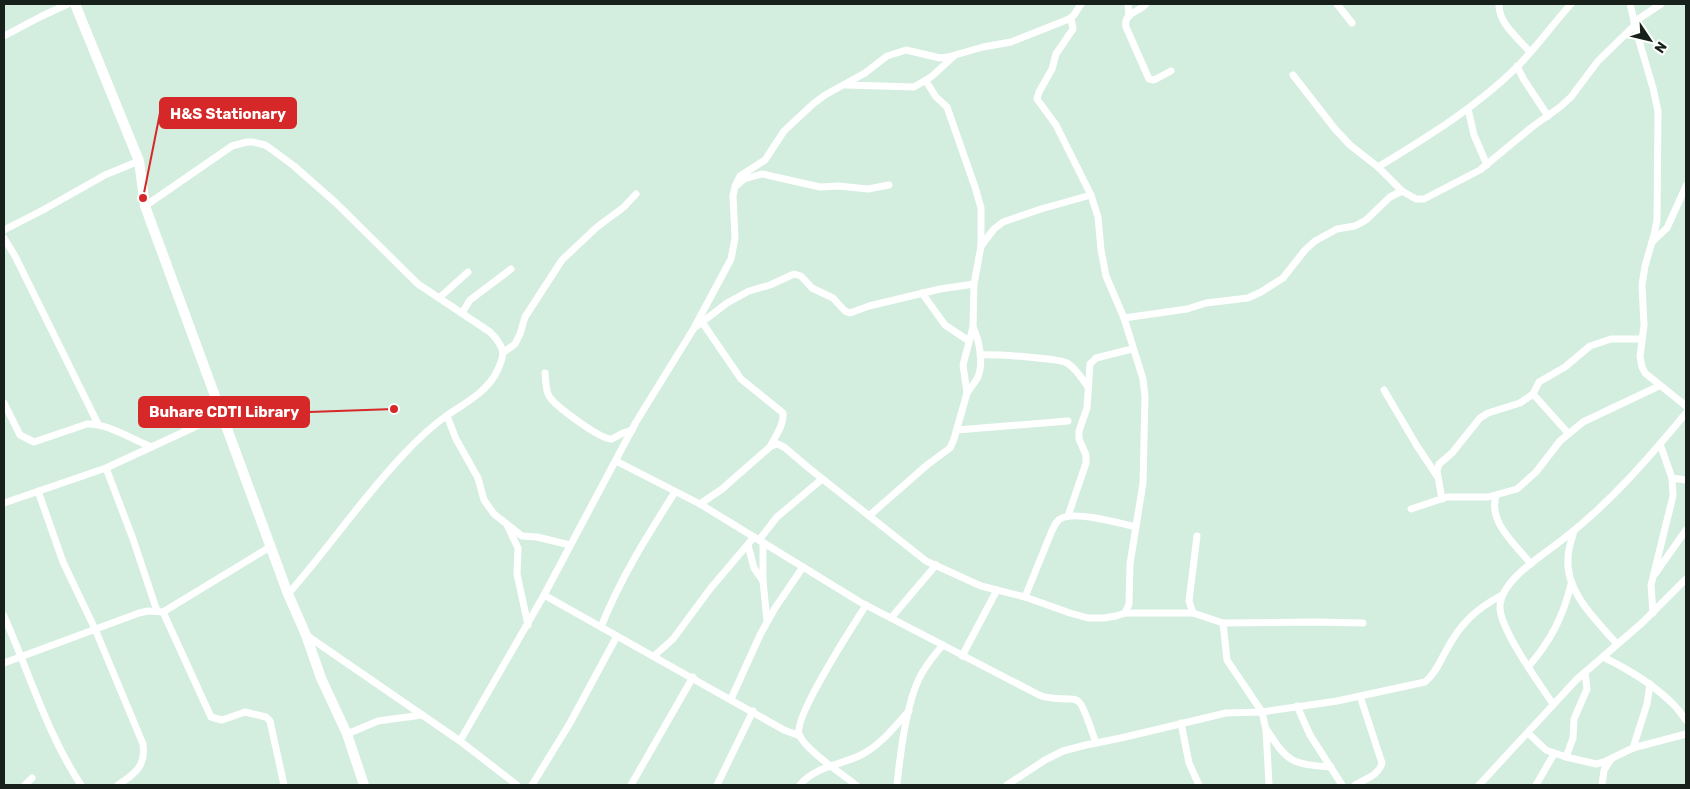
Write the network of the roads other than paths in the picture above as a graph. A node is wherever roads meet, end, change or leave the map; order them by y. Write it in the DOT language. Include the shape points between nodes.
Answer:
graph roads {
  1 [pos="68,4"];
  2 [pos="75,4"];
  3 [pos="1081,4"];
  4 [pos="1128,4"];
  5 [pos="1146,4"];
  6 [pos="1337,4"];
  7 [pos="1499,4"];
  8 [pos="1571,4"];
  9 [pos="1630,4"];
  10 [pos="1661,4"];
  11 [pos="1129,16"];
  12 [pos="1071,18"];
  13 [pos="1634,23"];
  14 [pos="1352,24"];
  15 [pos="4,36"];
  16 [pos="1530,52"];
  17 [pos="955,55"];
  18 [pos="1517,66"];
  19 [pos="1171,71"];
  20 [pos="1292,75"];
  21 [pos="926,81"];
  22 [pos="844,84"];
  23 [pos="1468,109"];
  24 [pos="1548,116"];
  25 [pos="139,162"];
  26 [pos="1487,165"];
  27 [pos="1378,167"];
  28 [pos="889,185"];
  29 [pos="735,186"];
  30 [pos="1686,186"];
  31 [pos="1402,191"];
  32 [pos="636,194"];
  33 [pos="1091,195"];
  34 [pos="146,206"];
  35 [pos="4,230"];
  36 [pos="4,238"];
  37 [pos="1652,243"];
  38 [pos="981,246"];
  39 [pos="511,269"];
  40 [pos="468,272"];
  41 [pos="974,284"];
  42 [pos="922,293"];
  43 [pos="439,298"];
  44 [pos="462,313"];
  45 [pos="1124,318"];
  46 [pos="702,322"];
  47 [pos="973,327"];
  48 [pos="694,328"];
  49 [pos="1642,339"];
  50 [pos="969,341"];
  51 [pos="1132,349"];
  52 [pos="504,352"];
  53 [pos="980,356"];
  54 [pos="545,373"];
  55 [pos="1659,386"];
  56 [pos="1089,389"];
  57 [pos="1384,390"];
  58 [pos="967,393"];
  59 [pos="1533,394"];
  60 [pos="4,403"];
  61 [pos="1686,406"];
  62 [pos="222,412"];
  63 [pos="1686,413"];
  64 [pos="447,416"];
  65 [pos="1068,421"];
  66 [pos="98,424"];
  67 [pos="632,430"];
  68 [pos="957,430"];
  69 [pos="1568,433"];
  70 [pos="1660,444"];
  71 [pos="771,446"];
  72 [pos="152,447"];
  73 [pos="616,461"];
  74 [pos="106,468"];
  75 [pos="1438,476"];
  76 [pos="1672,478"];
  77 [pos="822,479"];
  78 [pos="1686,480"];
  79 [pos="38,491"];
  80 [pos="675,492"];
  81 [pos="1496,496"];
  82 [pos="1442,499"];
  83 [pos="4,503"];
  84 [pos="700,504"];
  85 [pos="1411,509"];
  86 [pos="870,515"];
  87 [pos="1068,516"];
  88 [pos="508,526"];
  89 [pos="1136,527"];
  90 [pos="1574,530"];
  91 [pos="1686,530"];
  92 [pos="1198,536"];
  93 [pos="759,540"];
  94 [pos="570,545"];
  95 [pos="748,545"];
  96 [pos="270,547"];
  97 [pos="1531,564"];
  98 [pos="936,565"];
  99 [pos="803,567"];
  100 [pos="1653,577"];
  101 [pos="1686,580"];
  102 [pos="763,581"];
  103 [pos="1572,584"];
  104 [pos="997,590"];
  105 [pos="288,594"];
  106 [pos="544,595"];
  107 [pos="1502,595"];
  108 [pos="1025,597"];
  109 [pos="866,605"];
  110 [pos="160,611"];
  111 [pos="1125,612"];
  112 [pos="1193,613"];
  113 [pos="1653,613"];
  114 [pos="4,616"];
  115 [pos="890,618"];
  116 [pos="768,622"];
  117 [pos="1224,623"];
  118 [pos="528,624"];
  119 [pos="1363,624"];
  120 [pos="601,627"];
  121 [pos="95,629"];
  122 [pos="306,635"];
  123 [pos="617,636"];
  124 [pos="1617,644"];
  125 [pos="943,645"];
  126 [pos="22,656"];
  127 [pos="654,656"];
  128 [pos="962,656"];
  129 [pos="1603,657"];
  130 [pos="4,663"];
  131 [pos="1529,666"];
  132 [pos="1585,672"];
  133 [pos="693,678"];
  134 [pos="1650,684"];
  135 [pos="1360,696"];
  136 [pos="731,699"];
  137 [pos="1553,704"];
  138 [pos="1298,706"];
  139 [pos="910,710"];
  140 [pos="753,711"];
  141 [pos="1262,712"];
  142 [pos="422,715"];
  143 [pos="1686,720"];
  144 [pos="1181,723"];
  145 [pos="1266,730"];
  146 [pos="1528,733"];
  147 [pos="347,734"];
  148 [pos="1686,734"];
  149 [pos="800,736"];
  150 [pos="460,741"];
  151 [pos="1096,743"];
  152 [pos="1633,748"];
  153 [pos="1554,754"];
  154 [pos="1566,757"];
  155 [pos="1613,757"];
  156 [pos="832,766"];
  157 [pos="1331,767"];
  158 [pos="32,778"];
  159 [pos="25,785"];
  160 [pos="80,785"];
  161 [pos="118,785"];
  162 [pos="284,785"];
  163 [pos="364,785"];
  164 [pos="518,785"];
  165 [pos="532,785"];
  166 [pos="631,785"];
  167 [pos="717,785"];
  168 [pos="800,785"];
  169 [pos="856,785"];
  170 [pos="897,785"];
  171 [pos="1007,785"];
  172 [pos="1198,785"];
  173 [pos="1269,785"];
  174 [pos="1342,785"];
  175 [pos="1355,785"];
  176 [pos="1479,785"];
  177 [pos="1536,785"];
  178 [pos="1602,785"];
  1 -- 15 [label="street"];
  2 -- 25 [label="main road"];
  3 -- 12 [label="street"];
  4 -- 11 [label="street"];
  5 -- 11 [label="street"];
  6 -- 14 [label="street"];
  7 -- 16 [label="street" via="1499,12 1508,28"];
  8 -- 16 [label="street"];
  9 -- 13 [label="street"];
  10 -- 13 [label="street"];
  11 -- 19 [label="street" via="1126,26 1149,80"];
  12 -- 17 [label="street" via="1011,42"];
  12 -- 33 [label="street" via="1073,29 1056,54 1037,99 1056,124"];
  13 -- 24 [label="street" via="1567,100"];
  13 -- 37 [label="street" via="1658,111 1657,212"];
  16 -- 18 [label="street"];
  17 -- 21 [label="street"];
  17 -- 22 [label="street" via="940,58 906,50 887,56"];
  18 -- 23 [label="street"];
  18 -- 24 [label="street"];
  20 -- 27 [label="street" via="1350,145"];
  21 -- 22 [label="street" via="907,88"];
  21 -- 38 [label="street" via="936,97 946,104 954,123 980,208"];
  22 -- 29 [label="street" via="797,118 784,131 766,160 740,176"];
  23 -- 26 [label="street" via="1474,135"];
  23 -- 27 [label="street"];
  24 -- 26 [label="street"];
  25 -- 34 [label="main road"];
  25 -- 35 [label="street" via="105,175"];
  26 -- 31 [label="street" via="1424,199 1416,199"];
  27 -- 31 [label="street"];
  28 -- 29 [label="street" via="868,189 820,187 762,174 744,179"];
  29 -- 48 [label="street" via="735,238 731,259"];
  30 -- 37 [label="street" via="1667,228"];
  31 -- 45 [label="street" via="1366,220 1337,229 1315,241 1283,278 1248,298"];
  32 -- 52 [label="street" via="562,260 525,317 515,344"];
  33 -- 38 [label="street" via="1003,222"];
  33 -- 45 [label="street" via="1098,217 1106,276"];
  34 -- 43 [label="street" via="232,146 260,143 294,166 418,284"];
  34 -- 62 [label="main road"];
  36 -- 66 [label="street"];
  37 -- 49 [label="street" via="1643,278"];
  38 -- 41 [label="street"];
  39 -- 44 [label="street" via="470,300"];
  40 -- 43 [label="street"];
  41 -- 42 [label="street"];
  41 -- 47 [label="street"];
  42 -- 46 [label="street" via="850,313 833,298 794,274 749,291"];
  42 -- 50 [label="street" via="945,325"];
  43 -- 44 [label="street"];
  44 -- 52 [label="street" via="490,332"];
  45 -- 51 [label="street"];
  46 -- 48 [label="street"];
  46 -- 71 [label="street" via="741,379 783,413 784,419"];
  47 -- 50 [label="street"];
  47 -- 53 [label="street"];
  48 -- 67 [label="street"];
  49 -- 55 [label="street" via="1642,368"];
  49 -- 59 [label="street" via="1611,339 1590,346 1539,382"];
  50 -- 58 [label="street" via="963,365"];
  51 -- 56 [label="street" via="1110,353 1093,361 1089,370"];
  51 -- 89 [label="street" via="1145,397 1143,483"];
  52 -- 64 [label="street" via="487,386"];
  53 -- 56 [label="street" via="993,354 1064,362 1076,371"];
  53 -- 58 [label="street" via="978,376"];
  54 -- 67 [label="street" via="552,400 598,434 609,440"];
  55 -- 61 [label="street"];
  55 -- 69 [label="street" via="1589,419"];
  56 -- 87 [label="street" via="1079,440 1086,454 1086,463"];
  57 -- 75 [label="street"];
  58 -- 68 [label="street"];
  59 -- 69 [label="street"];
  59 -- 75 [label="street" via="1520,403 1480,418 1439,464"];
  60 -- 66 [label="street" via="20,434 34,442 87,424"];
  62 -- 72 [label="street"];
  62 -- 96 [label="main road"];
  63 -- 70 [label="street"];
  64 -- 88 [label="street" via="478,478 484,500"];
  64 -- 105 [label="street" via="403,455"];
  65 -- 68 [label="street"];
  66 -- 72 [label="street"];
  67 -- 73 [label="street"];
  68 -- 86 [label="street" via="950,448"];
  69 -- 81 [label="street" via="1517,490"];
  70 -- 76 [label="street"];
  70 -- 90 [label="street" via="1626,482"];
  71 -- 77 [label="street" via="776,443 784,447"];
  71 -- 84 [label="street"];
  72 -- 74 [label="street"];
  73 -- 80 [label="street"];
  73 -- 94 [label="street"];
  74 -- 79 [label="street"];
  74 -- 110 [label="street"];
  75 -- 82 [label="street"];
  76 -- 78 [label="street"];
  76 -- 100 [label="street" via="1673,496"];
  77 -- 86 [label="street"];
  77 -- 93 [label="street" via="777,517"];
  79 -- 83 [label="street"];
  79 -- 121 [label="street" via="63,562"];
  80 -- 84 [label="street"];
  80 -- 120 [label="street" via="628,568"];
  81 -- 82 [label="street"];
  81 -- 97 [label="street" via="1493,504 1497,522"];
  82 -- 85 [label="street"];
  84 -- 93 [label="street"];
  86 -- 98 [label="street" via="914,552"];
  87 -- 89 [label="street"];
  87 -- 108 [label="street" via="1055,523"];
  88 -- 94 [label="street" via="522,536"];
  88 -- 118 [label="street" via="518,548 517,574"];
  89 -- 111 [label="street" via="1130,564 1129,604"];
  90 -- 97 [label="street"];
  90 -- 103 [label="street" via="1568,557"];
  91 -- 100 [label="street"];
  92 -- 112 [label="street" via="1189,601"];
  93 -- 95 [label="street"];
  93 -- 99 [label="street"];
  93 -- 102 [label="street"];
  94 -- 106 [label="street"];
  95 -- 102 [label="street" via="754,568"];
  95 -- 127 [label="street" via="673,639"];
  96 -- 105 [label="main road"];
  96 -- 110 [label="street"];
  97 -- 107 [label="street"];
  98 -- 104 [label="street"];
  98 -- 115 [label="street"];
  99 -- 109 [label="street"];
  99 -- 116 [label="street"];
  100 -- 113 [label="street"];
  101 -- 113 [label="street"];
  102 -- 116 [label="street"];
  103 -- 124 [label="street"];
  103 -- 131 [label="street" via="1558,624"];
  104 -- 108 [label="street"];
  104 -- 128 [label="street"];
  105 -- 122 [label="main road"];
  106 -- 118 [label="street"];
  106 -- 120 [label="street"];
  107 -- 131 [label="street" via="1502,620"];
  107 -- 135 [label="street" via="1481,607 1460,627 1426,682"];
  108 -- 111 [label="street" via="1088,618 1104,618"];
  109 -- 115 [label="street"];
  109 -- 149 [label="street" via="813,694 798,728"];
  110 -- 121 [label="street" via="139,613"];
  110 -- 162 [label="street" via="211,717 222,720 245,712 270,721"];
  111 -- 112 [label="street"];
  112 -- 117 [label="street"];
  113 -- 124 [label="street"];
  114 -- 126 [label="street"];
  115 -- 125 [label="street"];
  116 -- 136 [label="street"];
  117 -- 119 [label="street"];
  117 -- 141 [label="street" via="1227,660"];
  118 -- 150 [label="street"];
  120 -- 123 [label="street"];
  121 -- 126 [label="street"];
  121 -- 161 [label="street" via="143,744 143,762 138,770"];
  122 -- 142 [label="street"];
  122 -- 147 [label="main road" via="321,678"];
  123 -- 127 [label="street"];
  123 -- 165 [label="street"];
  124 -- 129 [label="street"];
  125 -- 128 [label="street"];
  125 -- 139 [label="street" via="921,674"];
  126 -- 130 [label="street"];
  126 -- 160 [label="street" via="56,743"];
  127 -- 133 [label="street"];
  128 -- 151 [label="street" via="1039,696 1080,702"];
  129 -- 132 [label="street"];
  129 -- 134 [label="street"];
  131 -- 137 [label="street"];
  132 -- 137 [label="street"];
  132 -- 154 [label="street" via="1587,689 1574,719 1573,738"];
  133 -- 136 [label="street"];
  133 -- 166 [label="street"];
  134 -- 143 [label="street"];
  134 -- 152 [label="street"];
  135 -- 138 [label="street"];
  135 -- 175 [label="street" via="1382,763 1376,773"];
  136 -- 140 [label="street"];
  137 -- 146 [label="street"];
  138 -- 141 [label="street"];
  138 -- 157 [label="street" via="1310,735"];
  139 -- 156 [label="street" via="878,744 862,755"];
  139 -- 170 [label="street"];
  140 -- 149 [label="street"];
  140 -- 167 [label="street"];
  141 -- 144 [label="street" via="1226,713"];
  141 -- 145 [label="street"];
  142 -- 147 [label="street" via="378,721"];
  142 -- 150 [label="street"];
  144 -- 151 [label="street"];
  144 -- 172 [label="street" via="1189,763"];
  145 -- 157 [label="street" via="1288,758 1304,764"];
  145 -- 173 [label="street"];
  146 -- 153 [label="street"];
  146 -- 176 [label="street"];
  147 -- 163 [label="main road"];
  148 -- 152 [label="street"];
  149 -- 156 [label="street"];
  150 -- 164 [label="street"];
  151 -- 171 [label="street" via="1063,751"];
  152 -- 155 [label="street"];
  153 -- 154 [label="street"];
  153 -- 177 [label="street"];
  154 -- 155 [label="street" via="1596,764"];
  155 -- 178 [label="street" via="1604,770"];
  156 -- 168 [label="street" via="810,775"];
  156 -- 169 [label="street"];
  157 -- 174 [label="street"];
  158 -- 159 [label="street"];
}
